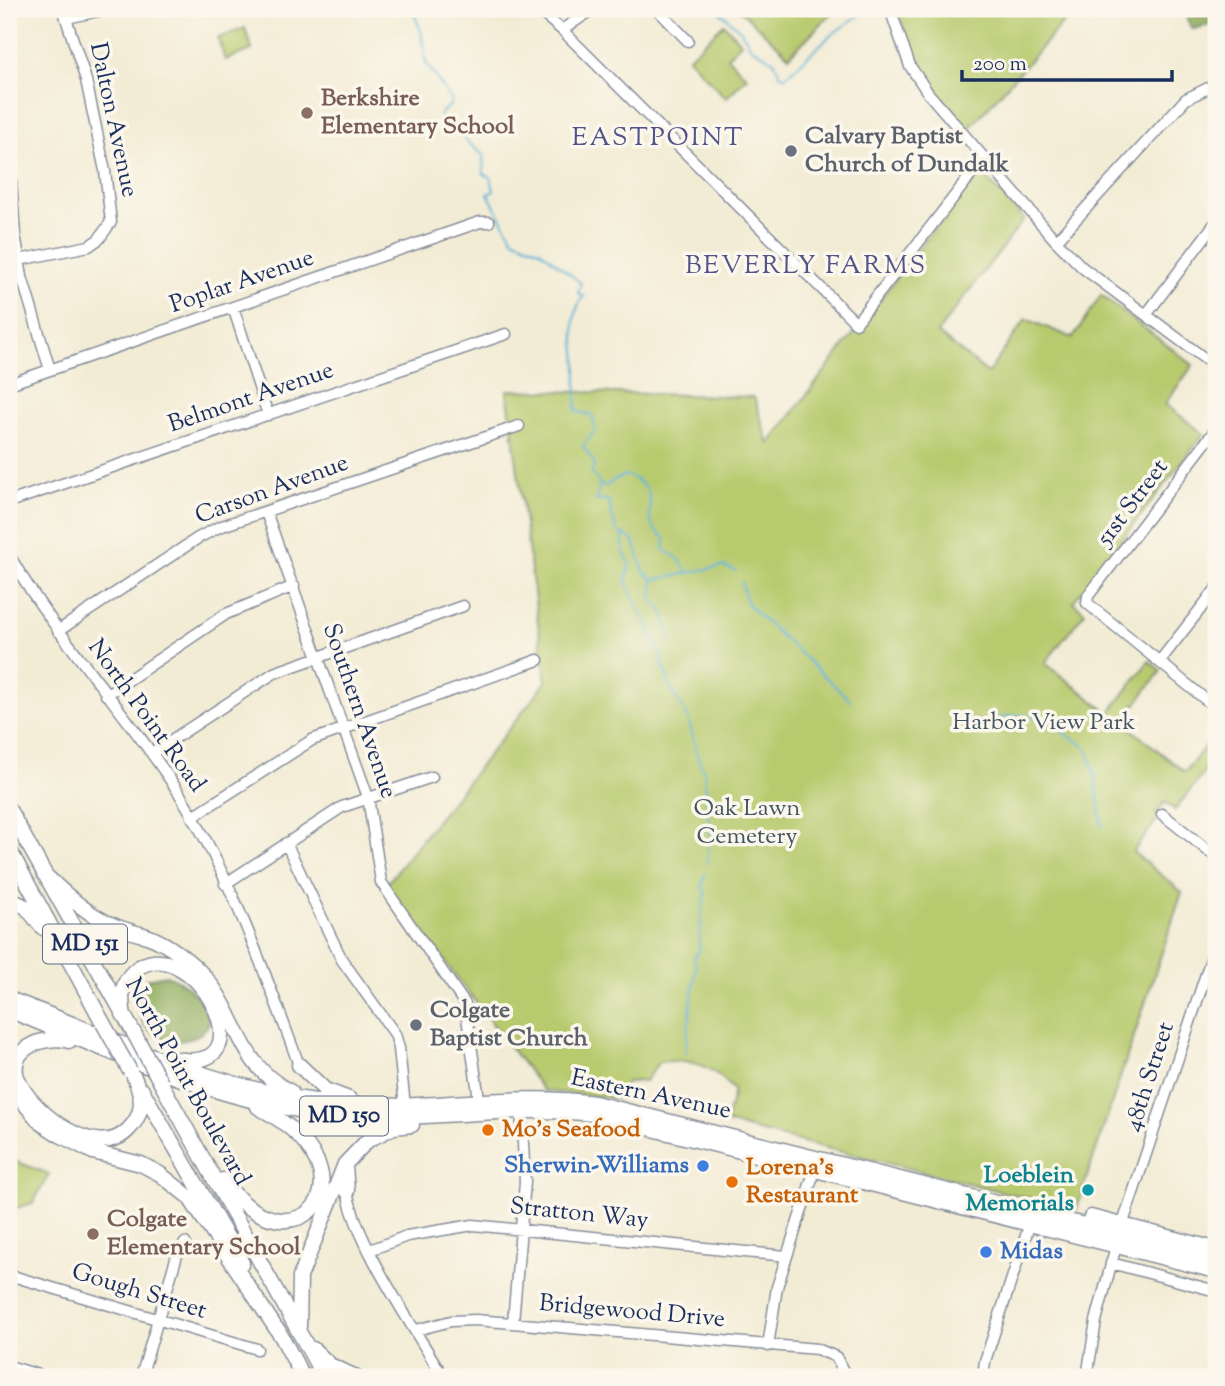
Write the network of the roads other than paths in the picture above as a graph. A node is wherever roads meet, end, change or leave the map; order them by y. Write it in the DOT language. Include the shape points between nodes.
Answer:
graph roads {
  1 [pos="107,9"];
  2 [pos="537,9"];
  3 [pos="593,9"];
  4 [pos="657,9"];
  5 [pos="890,9"];
  6 [pos="65,13"];
  7 [pos="562,30"];
  8 [pos="688,41"];
  9 [pos="1216,84"];
  10 [pos="9,154"];
  11 [pos="984,158"];
  12 [pos="489,222"];
  13 [pos="1216,222"];
  14 [pos="1212,235"];
  15 [pos="1056,241"];
  16 [pos="19,260"];
  17 [pos="233,307"];
  18 [pos="1146,315"];
  19 [pos="506,334"];
  20 [pos="1216,368"];
  21 [pos="50,370"];
  22 [pos="9,384"];
  23 [pos="268,415"];
  24 [pos="519,426"];
  25 [pos="1216,429"];
  26 [pos="9,502"];
  27 [pos="266,512"];
  28 [pos="9,555"];
  29 [pos="294,586"];
  30 [pos="1216,589"];
  31 [pos="463,606"];
  32 [pos="58,631"];
  33 [pos="319,656"];
  34 [pos="538,660"];
  35 [pos="1159,663"];
  36 [pos="106,695"];
  37 [pos="1216,708"];
  38 [pos="344,727"];
  39 [pos="152,753"];
  40 [pos="432,777"];
  41 [pos="368,797"];
  42 [pos="9,810"];
  43 [pos="1162,814"];
  44 [pos="192,817"];
  45 [pos="286,844"];
  46 [pos="9,849"];
  47 [pos="1216,857"];
  48 [pos="44,874"];
  49 [pos="225,884"];
  50 [pos="9,899"];
  51 [pos="1216,944"];
  52 [pos="68,959"];
  53 [pos="9,998"];
  54 [pos="9,1010"];
  55 [pos="124,1016"];
  56 [pos="147,1059"];
  57 [pos="299,1065"];
  58 [pos="132,1074"];
  59 [pos="9,1085"];
  60 [pos="278,1091"];
  61 [pos="241,1098"];
  62 [pos="521,1104"];
  63 [pos="372,1106"];
  64 [pos="405,1107"];
  65 [pos="481,1107"];
  66 [pos="448,1116"];
  67 [pos="192,1136"];
  68 [pos="817,1163"];
  69 [pos="345,1164"];
  70 [pos="346,1191"];
  71 [pos="1031,1218"];
  72 [pos="521,1229"];
  73 [pos="1080,1230"];
  74 [pos="1120,1234"];
  75 [pos="186,1243"];
  76 [pos="1216,1247"];
  77 [pos="370,1250"];
  78 [pos="786,1256"];
  79 [pos="1216,1258"];
  80 [pos="1111,1263"];
  81 [pos="1216,1271"];
  82 [pos="9,1275"];
  83 [pos="1216,1291"];
  84 [pos="159,1320"];
  85 [pos="513,1322"];
  86 [pos="416,1330"];
  87 [pos="302,1336"];
  88 [pos="282,1339"];
  89 [pos="768,1346"];
  90 [pos="257,1349"];
  91 [pos="9,1366"];
  92 [pos="46,1377"];
  93 [pos="141,1377"];
  94 [pos="303,1377"];
  95 [pos="324,1377"];
  96 [pos="356,1377"];
  97 [pos="443,1377"];
  98 [pos="846,1377"];
  99 [pos="983,1377"];
  100 [pos="1087,1377"];
  1 -- 6 [label="street"];
  2 -- 7 [label="street"];
  3 -- 7 [label="street"];
  4 -- 8 [label="street"];
  5 -- 11 [label="street" via="910,66"];
  6 -- 16 [label="street, Dalton Avenue" via="86,80 111,222 89,246"];
  7 -- 11 [label="street" via="856,323"];
  9 -- 15 [label="street" via="1186,99"];
  10 -- 16 [label="street"];
  11 -- 15 [label="street"];
  12 -- 17 [label="street, Poplar Avenue"];
  13 -- 14 [label="street"];
  14 -- 18 [label="street"];
  15 -- 18 [label="street" via="1083,268"];
  16 -- 21 [label="street"];
  17 -- 21 [label="street, Poplar Avenue"];
  17 -- 23 [label="street"];
  18 -- 20 [label="street"];
  19 -- 23 [label="street, Belmont Avenue"];
  21 -- 22 [label="street, Poplar Avenue"];
  23 -- 26 [label="street, Belmont Avenue"];
  24 -- 27 [label="street, Carson Avenue"];
  25 -- 35 [label="street, 51st Street" via="1088,596 1087,603"];
  27 -- 29 [label="street, Southern Avenue"];
  27 -- 32 [label="street, Carson Avenue" via="198,538"];
  28 -- 32 [label="street, North Point Road"];
  29 -- 33 [label="street, Southern Avenue"];
  29 -- 36 [label="street" via="226,614"];
  30 -- 35 [label="street"];
  31 -- 33 [label="street"];
  32 -- 36 [label="street, North Point Road"];
  33 -- 38 [label="street, Southern Avenue"];
  33 -- 39 [label="street" via="264,678"];
  34 -- 38 [label="street"];
  35 -- 37 [label="street"];
  36 -- 39 [label="street, North Point Road"];
  38 -- 41 [label="street, Southern Avenue"];
  38 -- 44 [label="street" via="298,747"];
  39 -- 44 [label="street, North Point Road"];
  40 -- 41 [label="street"];
  41 -- 45 [label="street" via="332,813"];
  41 -- 65 [label="street, Southern Avenue" via="384,889 465,1004"];
  42 -- 48 [label="main road, North Point Boulevard / MD 151"];
  43 -- 47 [label="street"];
  44 -- 49 [label="street, North Point Road"];
  45 -- 49 [label="street"];
  45 -- 64 [label="street" via="342,960 395,1034"];
  46 -- 52 [label="main road, North Point Boulevard / MD 151"];
  48 -- 55 [label="main road, North Point Boulevard / MD 151"];
  48 -- 60 [label="main road" via="101,920 150,937 198,970 225,1004 255,1065"];
  49 -- 57 [label="street, North Point Road"];
  50 -- 52 [label="main road" via="26,907"];
  51 -- 74 [label="street, 48th Street"];
  52 -- 58 [label="main road, North Point Boulevard / MD 151, bridge"];
  53 -- 56 [label="main road, Eastern Avenue / MD 150"];
  54 -- 56 [label="main road, Eastern Avenue / MD 150"];
  55 -- 56 [label="main road" via="125,981 135,970 164,962 181,968 211,1001 222,1021 223,1031 213,1051 203,1058"];
  55 -- 67 [label="main road, North Point Boulevard / MD 151, bridge"];
  56 -- 58 [label="main road" via="50,1038 28,1045 16,1066 20,1084 42,1110 73,1132 102,1142 122,1137 135,1123 142,1105"];
  56 -- 60 [label="main road, Eastern Avenue / MD 150"];
  56 -- 61 [label="main road, Eastern Avenue / MD 150"];
  57 -- 60 [label="main road" via="296,1077"];
  57 -- 63 [label="main road" via="325,1090"];
  58 -- 88 [label="main road, North Point Boulevard / MD 151" via="221,1223"];
  59 -- 88 [label="main road" via="41,1122 60,1135 93,1152 141,1164 189,1197"];
  60 -- 63 [label="main road, Eastern Avenue / MD 150" via="308,1101"];
  61 -- 66 [label="main road, Eastern Avenue / MD 150" via="338,1115"];
  61 -- 67 [label="main road" via="280,1119 312,1149 324,1186 311,1211 286,1221 250,1208 226,1185"];
  62 -- 65 [label="main road, Eastern Avenue / MD 150"];
  62 -- 68 [label="main road, Eastern Avenue / MD 150" via="594,1109"];
  62 -- 72 [label="street" via="525,1182"];
  63 -- 64 [label="main road, Eastern Avenue / MD 150"];
  64 -- 65 [label="main road, Eastern Avenue / MD 150"];
  65 -- 66 [label="main road, Eastern Avenue / MD 150"];
  66 -- 69 [label="main road" via="382,1132 359,1147"];
  67 -- 87 [label="main road, North Point Boulevard / MD 151"];
  68 -- 71 [label="main road, Eastern Avenue / MD 150"];
  68 -- 78 [label="street"];
  69 -- 70 [label="main road"];
  69 -- 87 [label="main road" via="300,1277 297,1296"];
  70 -- 77 [label="street"];
  71 -- 73 [label="main road, Eastern Avenue / MD 150"];
  71 -- 99 [label="street"];
  72 -- 77 [label="street, Stratton Way" via="453,1227 407,1236"];
  72 -- 78 [label="street, Stratton Way"];
  72 -- 85 [label="street"];
  73 -- 74 [label="main road, Eastern Avenue / MD 150"];
  73 -- 74 [label="street, Eastern Avenue" via="1091,1215"];
  74 -- 76 [label="street, Eastern Avenue"];
  74 -- 79 [label="main road, Eastern Avenue / MD 150"];
  74 -- 80 [label="street, 48th Street"];
  74 -- 81 [label="main road, Eastern Avenue / MD 150"];
  75 -- 84 [label="street" via="177,1255"];
  77 -- 86 [label="street"];
  78 -- 89 [label="street"];
  80 -- 83 [label="street"];
  80 -- 100 [label="street, 48th Street"];
  82 -- 84 [label="street, Gough Street"];
  84 -- 90 [label="street, Gough Street"];
  84 -- 93 [label="street"];
  85 -- 86 [label="street, Bridgewood Drive" via="460,1320"];
  85 -- 89 [label="street, Bridgewood Drive"];
  86 -- 97 [label="street"];
  87 -- 95 [label="main road, North Point Boulevard / MD 151"];
  87 -- 96 [label="main road" via="330,1365"];
  88 -- 94 [label="main road, North Point Boulevard / MD 151"];
  89 -- 98 [label="street, Bridgewood Drive" via="832,1354"];
  91 -- 92 [label="street"];
}
